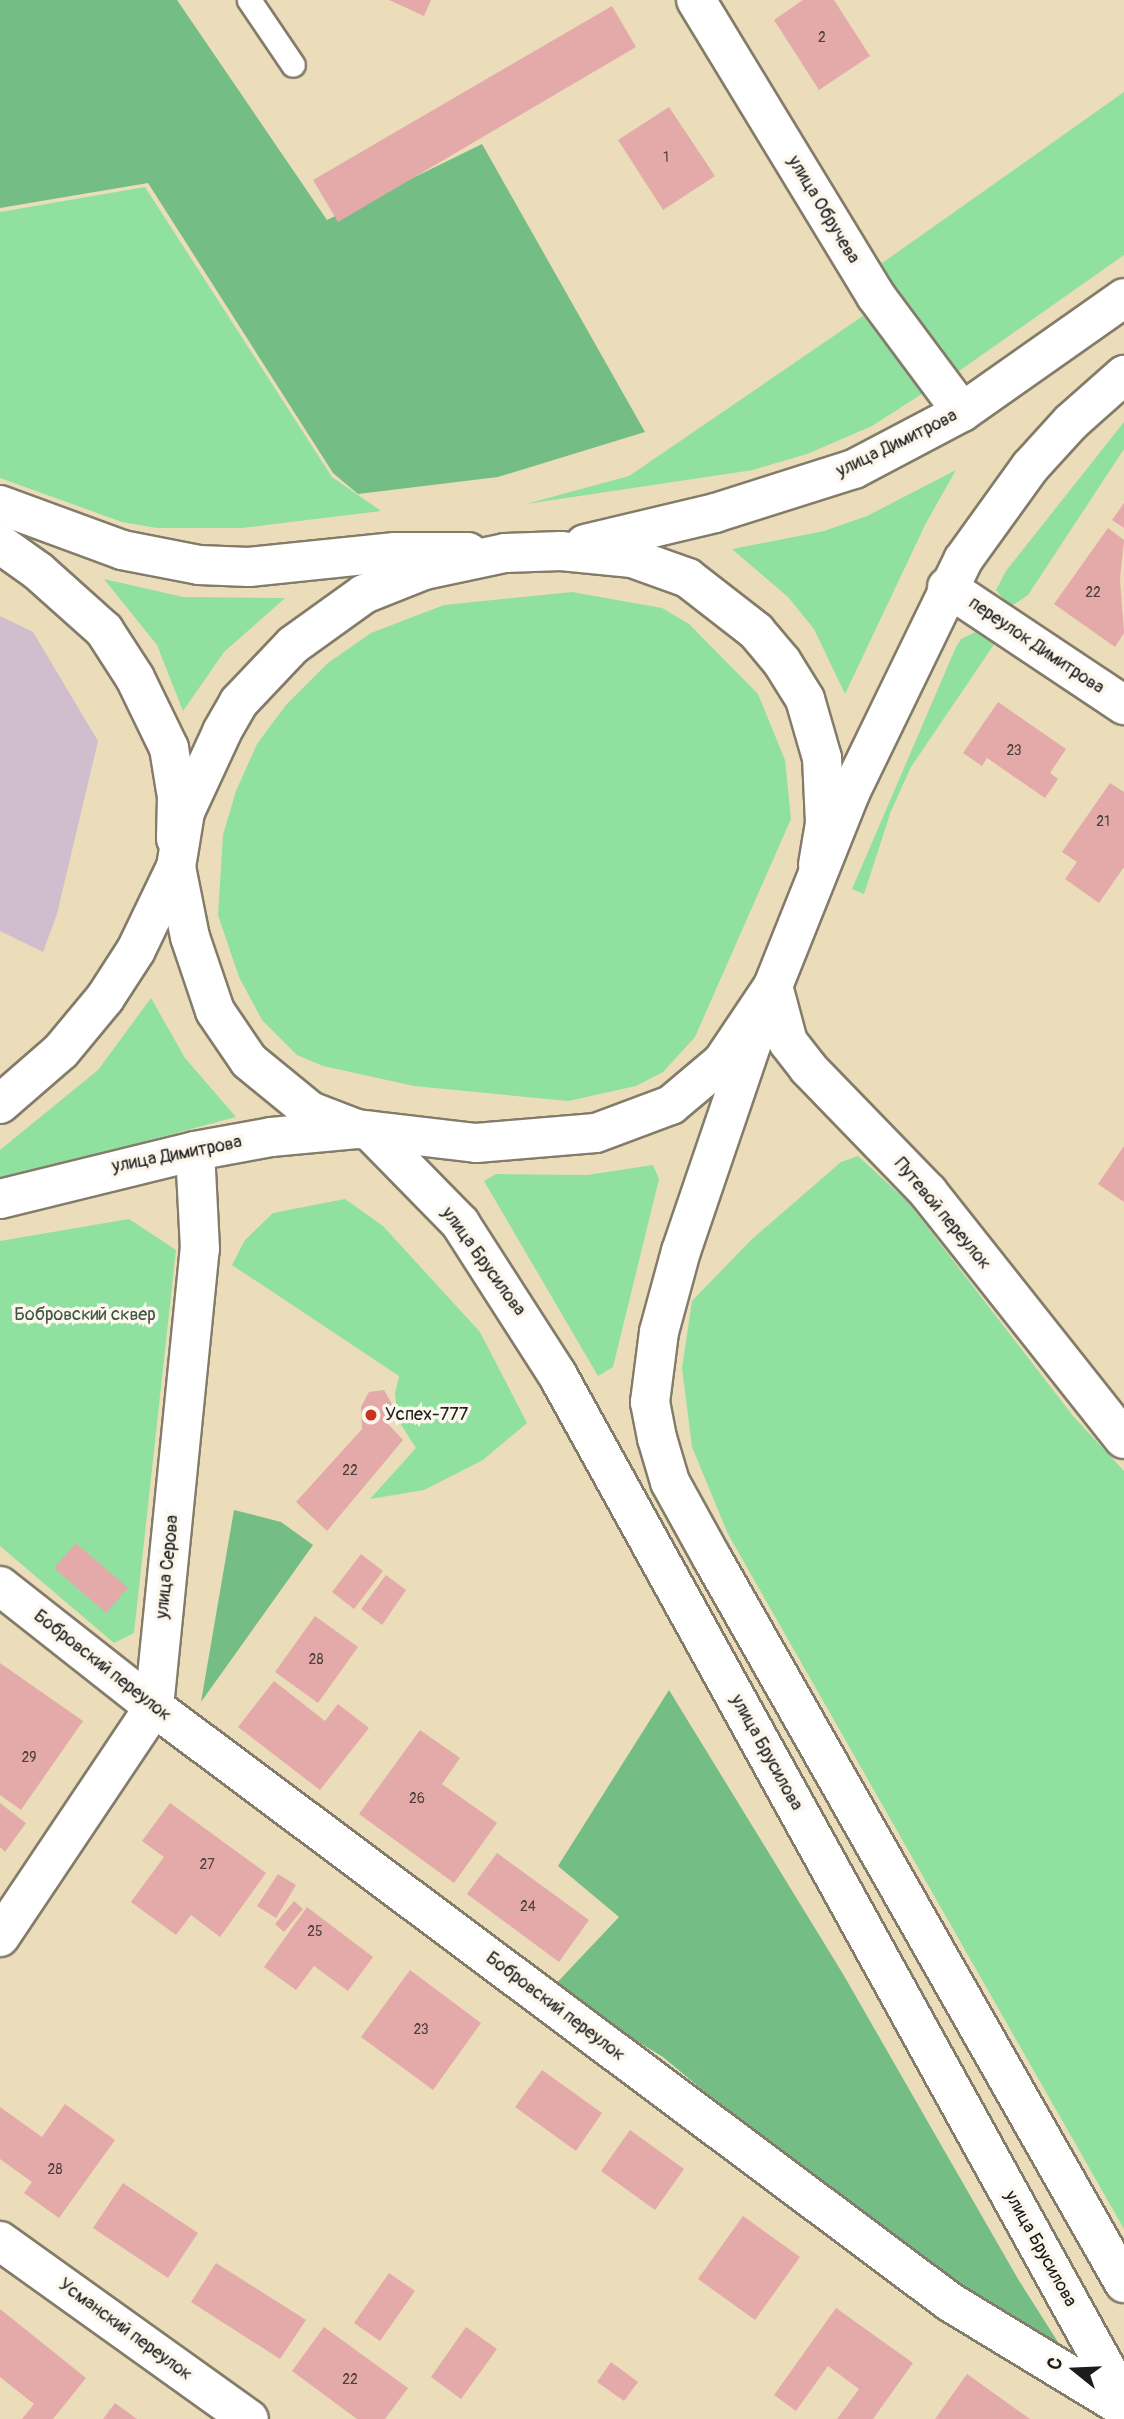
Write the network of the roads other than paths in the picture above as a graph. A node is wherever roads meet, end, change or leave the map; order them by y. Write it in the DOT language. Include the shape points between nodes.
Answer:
graph roads {
  1 [pos="249,0"];
  2 [pos="696,0"];
  3 [pos="293,65"];
  4 [pos="1124,298"];
  5 [pos="1124,375"];
  6 [pos="962,412"];
  7 [pos="0,505"];
  8 [pos="0,544"];
  9 [pos="561,551"];
  10 [pos="505,553"];
  11 [pos="947,587"];
  12 [pos="1124,705"];
  13 [pos="176,857"];
  14 [pos="818,865"];
  15 [pos="773,986"];
  16 [pos="0,1104"];
  17 [pos="364,1130"];
  18 [pos="195,1151"];
  19 [pos="0,1199"];
  20 [pos="1124,1439"];
  21 [pos="0,1586"];
  22 [pos="154,1707"];
  23 [pos="0,1937"];
  24 [pos="0,2241"];
  25 [pos="1124,2283"];
  26 [pos="1124,2401"];
  27 [pos="1124,2408"];
  28 [pos="249,2419"];
  1 -- 3 [label="lane"];
  2 -- 6 [label="main road, улица Обручева" via="876,296"];
  4 -- 6 [label="main road, улица Димитрова"];
  5 -- 11 [label="main road, улица Димитрова" via="1071,422 1006,496"];
  6 -- 9 [label="main road, улица Димитрова" via="854,469 715,513"];
  7 -- 10 [label="main road" via="122,550 199,565 249,567 395,552"];
  8 -- 13 [label="main road" via="104,630 149,701 174,772"];
  9 -- 10 [label="main road, улица Димитрова"];
  9 -- 14 [label="main road, улица Димитрова" via="632,558 688,578 756,631 782,662 805,699 820,749 825,823"];
  10 -- 13 [label="main road, улица Димитрова" via="392,581 341,609 293,646 247,694 228,722 192,793"];
  11 -- 12 [label="main road, переулок Димитрова"];
  11 -- 14 [label="main road, улица Димитрова"];
  13 -- 16 [label="main road, улица Димитрова" via="136,950 105,998 61,1051"];
  13 -- 17 [label="main road, улица Димитрова" via="190,937 215,1011 230,1038 288,1097"];
  14 -- 15 [label="main road, улица Димитрова"];
  15 -- 17 [label="main road, улица Димитрова" via="715,1069 671,1105 631,1123 596,1133 517,1142 440,1141"];
  15 -- 20 [label="main road, Путевой переулок" via="789,1042 808,1068 928,1192"];
  15 -- 25 [label="main road" via="719,1134 659,1332 650,1402 657,1438 670,1482 712,1558"];
  17 -- 18 [label="main road, улица Димитрова" via="271,1137"];
  17 -- 26 [label="main road, улица Брусилова" via="460,1223 506,1288"];
  18 -- 19 [label="main road, улица Димитрова"];
  18 -- 22 [label="main road, улица Серова" via="200,1248"];
  21 -- 22 [label="main road, Бобровский переулок"];
  22 -- 23 [label="main road, улица Серова"];
  22 -- 27 [label="main road, Бобровский переулок" via="950,2302"];
  24 -- 28 [label="main road, Усманский переулок"];
}
